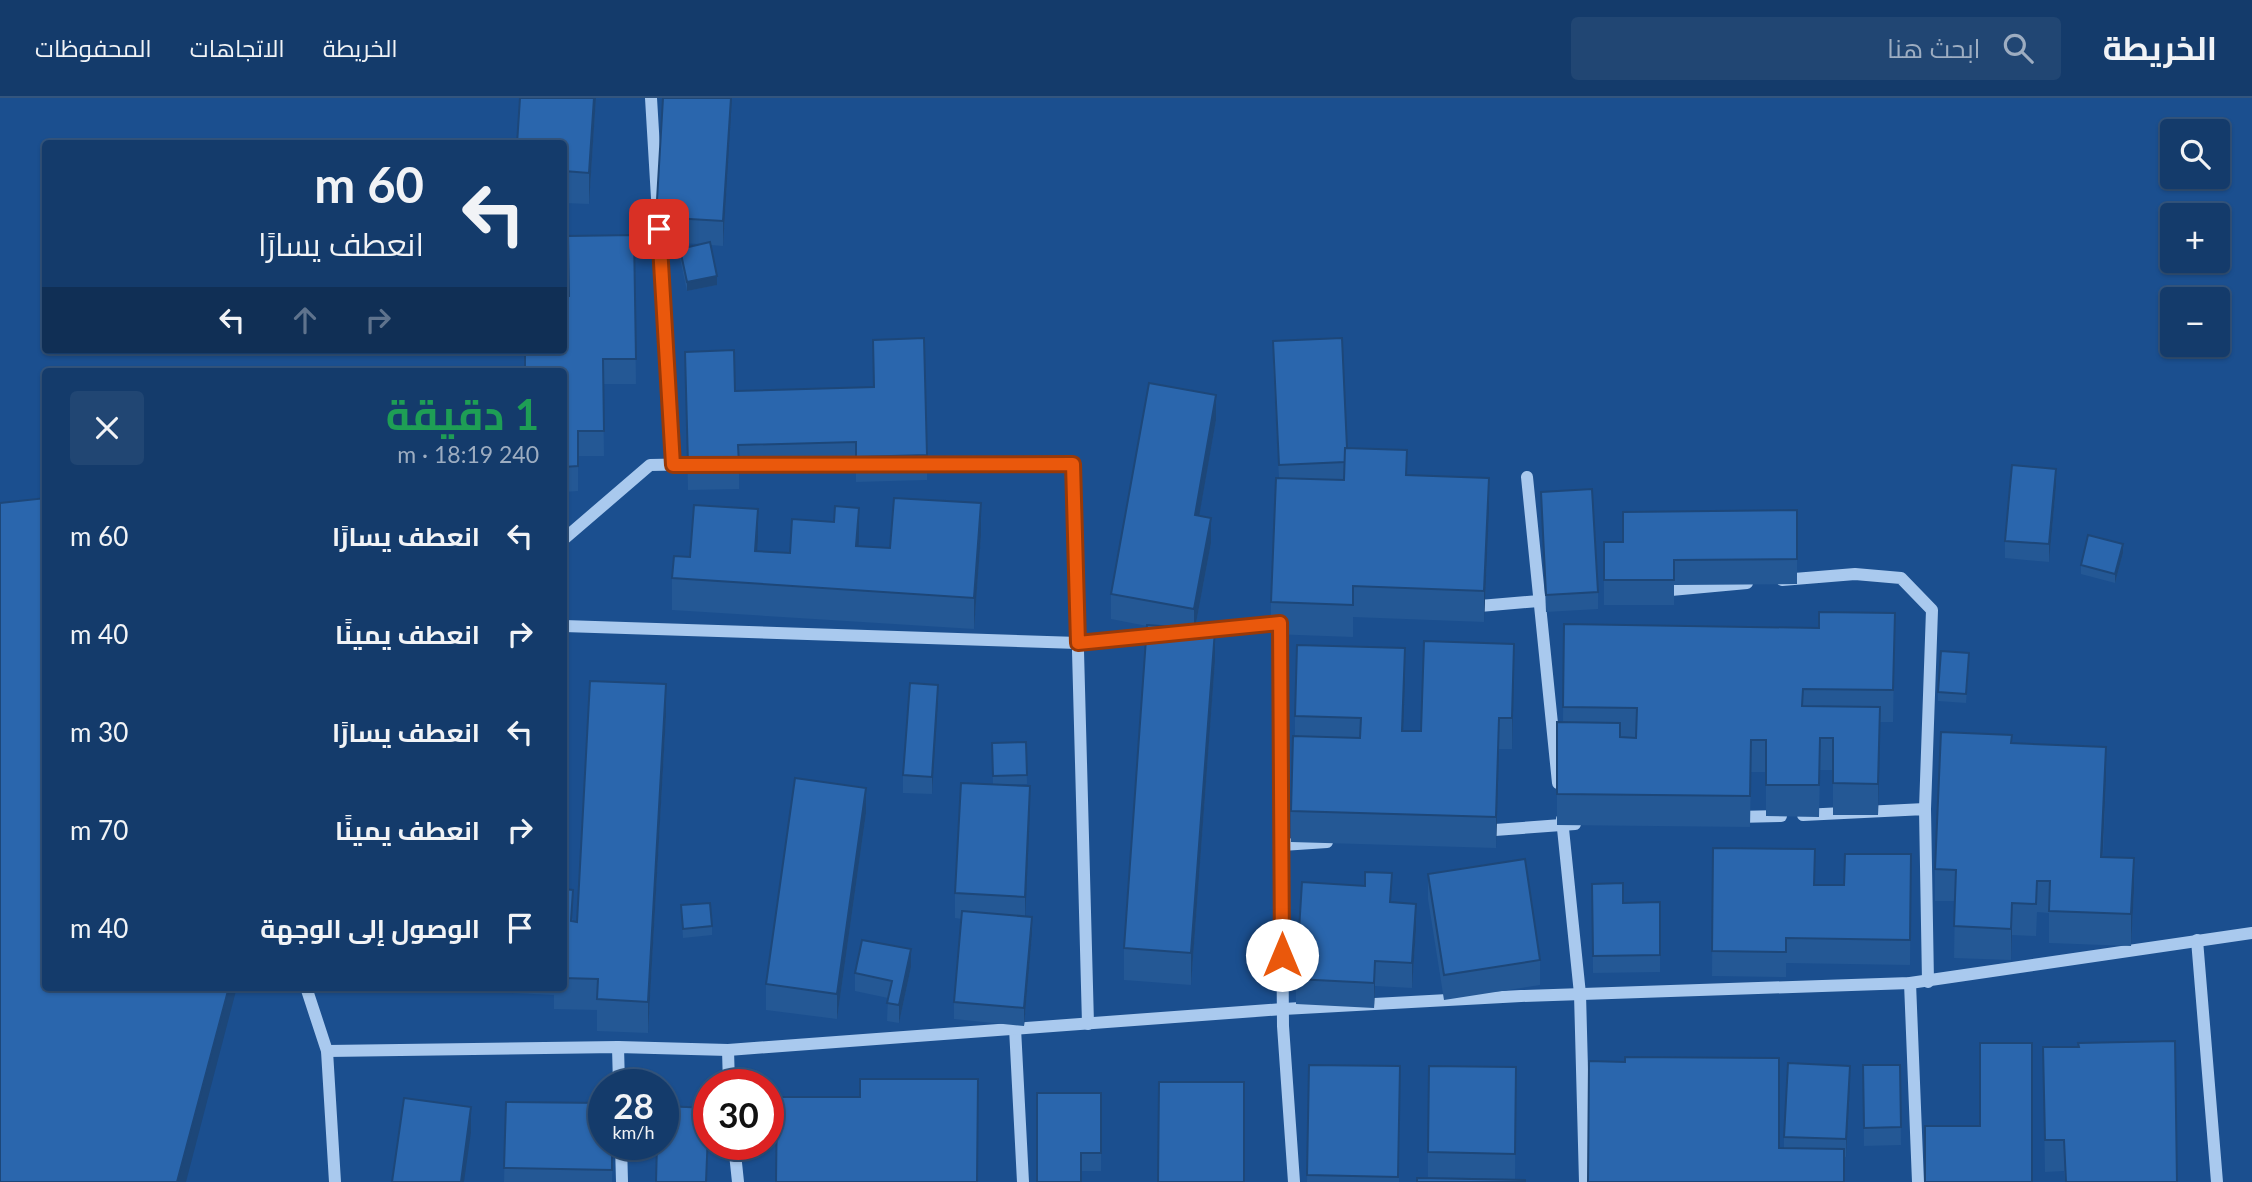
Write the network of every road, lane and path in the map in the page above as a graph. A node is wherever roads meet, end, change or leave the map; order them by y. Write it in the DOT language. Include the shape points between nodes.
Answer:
graph roads {
  1 [pos="651,98"];
  2 [pos="714,464"];
  3 [pos="893,464"];
  4 [pos="673,465"];
  5 [pos="1527,477"];
  6 [pos="567,536"];
  7 [pos="1773,581"];
  8 [pos="1759,582"];
  9 [pos="1649,592"];
  10 [pos="1581,597"];
  11 [pos="1540,601"];
  12 [pos="1458,608"];
  13 [pos="1280,609"];
  14 [pos="1294,622"];
  15 [pos="1280,623"];
  16 [pos="567,626"];
  17 [pos="1078,643"];
  18 [pos="1925,809"];
  19 [pos="1716,818"];
  20 [pos="1590,824"];
  21 [pos="1563,825"];
  22 [pos="1469,832"];
  23 [pos="1335,841"];
  24 [pos="1282,845"];
  25 [pos="2252,933"];
  26 [pos="2197,940"];
  27 [pos="1928,982"];
  28 [pos="1910,983"];
  29 [pos="307,991"];
  30 [pos="1580,994"];
  31 [pos="1283,1010"];
  32 [pos="1088,1024"];
  33 [pos="1015,1028"];
  34 [pos="618,1046"];
  35 [pos="729,1050"];
  36 [pos="327,1051"];
  37 [pos="619,1069"];
  38 [pos="729,1069"];
  39 [pos="621,1160"];
  40 [pos="736,1160"];
  41 [pos="335,1182"];
  42 [pos="622,1182"];
  43 [pos="738,1182"];
  44 [pos="1023,1182"];
  45 [pos="1294,1182"];
  46 [pos="1585,1182"];
  47 [pos="1918,1182"];
  48 [pos="2217,1182"];
  1 -- 4 [label="street"];
  2 -- 4 [label="street"];
  3 -- 17 [label="street" via="1073,464"];
  4 -- 6 [label="street" via="650,464"];
  5 -- 11 [label="street"];
  7 -- 18 [label="street" via="1855,574 1901,578 1932,610"];
  8 -- 9 [label="street"];
  10 -- 11 [label="street"];
  11 -- 12 [label="street"];
  11 -- 21 [label="street"];
  13 -- 15 [label="street"];
  14 -- 15 [label="street"];
  15 -- 17 [label="street"];
  15 -- 24 [label="street"];
  16 -- 17 [label="street"];
  17 -- 32 [label="street"];
  18 -- 19 [label="street"];
  18 -- 27 [label="street"];
  20 -- 21 [label="street"];
  21 -- 22 [label="street"];
  21 -- 30 [label="street"];
  23 -- 24 [label="street"];
  24 -- 31 [label="street"];
  25 -- 26 [label="street"];
  26 -- 27 [label="street"];
  26 -- 48 [label="street"];
  27 -- 28 [label="street"];
  28 -- 30 [label="street"];
  28 -- 47 [label="street"];
  29 -- 36 [label="street"];
  30 -- 31 [label="street"];
  30 -- 46 [label="street"];
  31 -- 32 [label="street"];
  31 -- 45 [label="street"];
  32 -- 33 [label="street"];
  33 -- 35 [label="street"];
  33 -- 44 [label="street"];
  34 -- 35 [label="street"];
  34 -- 36 [label="street"];
  34 -- 37 [label="street"];
  35 -- 38 [label="street"];
  36 -- 41 [label="street"];
  39 -- 42 [label="street"];
  40 -- 43 [label="street"];
}
